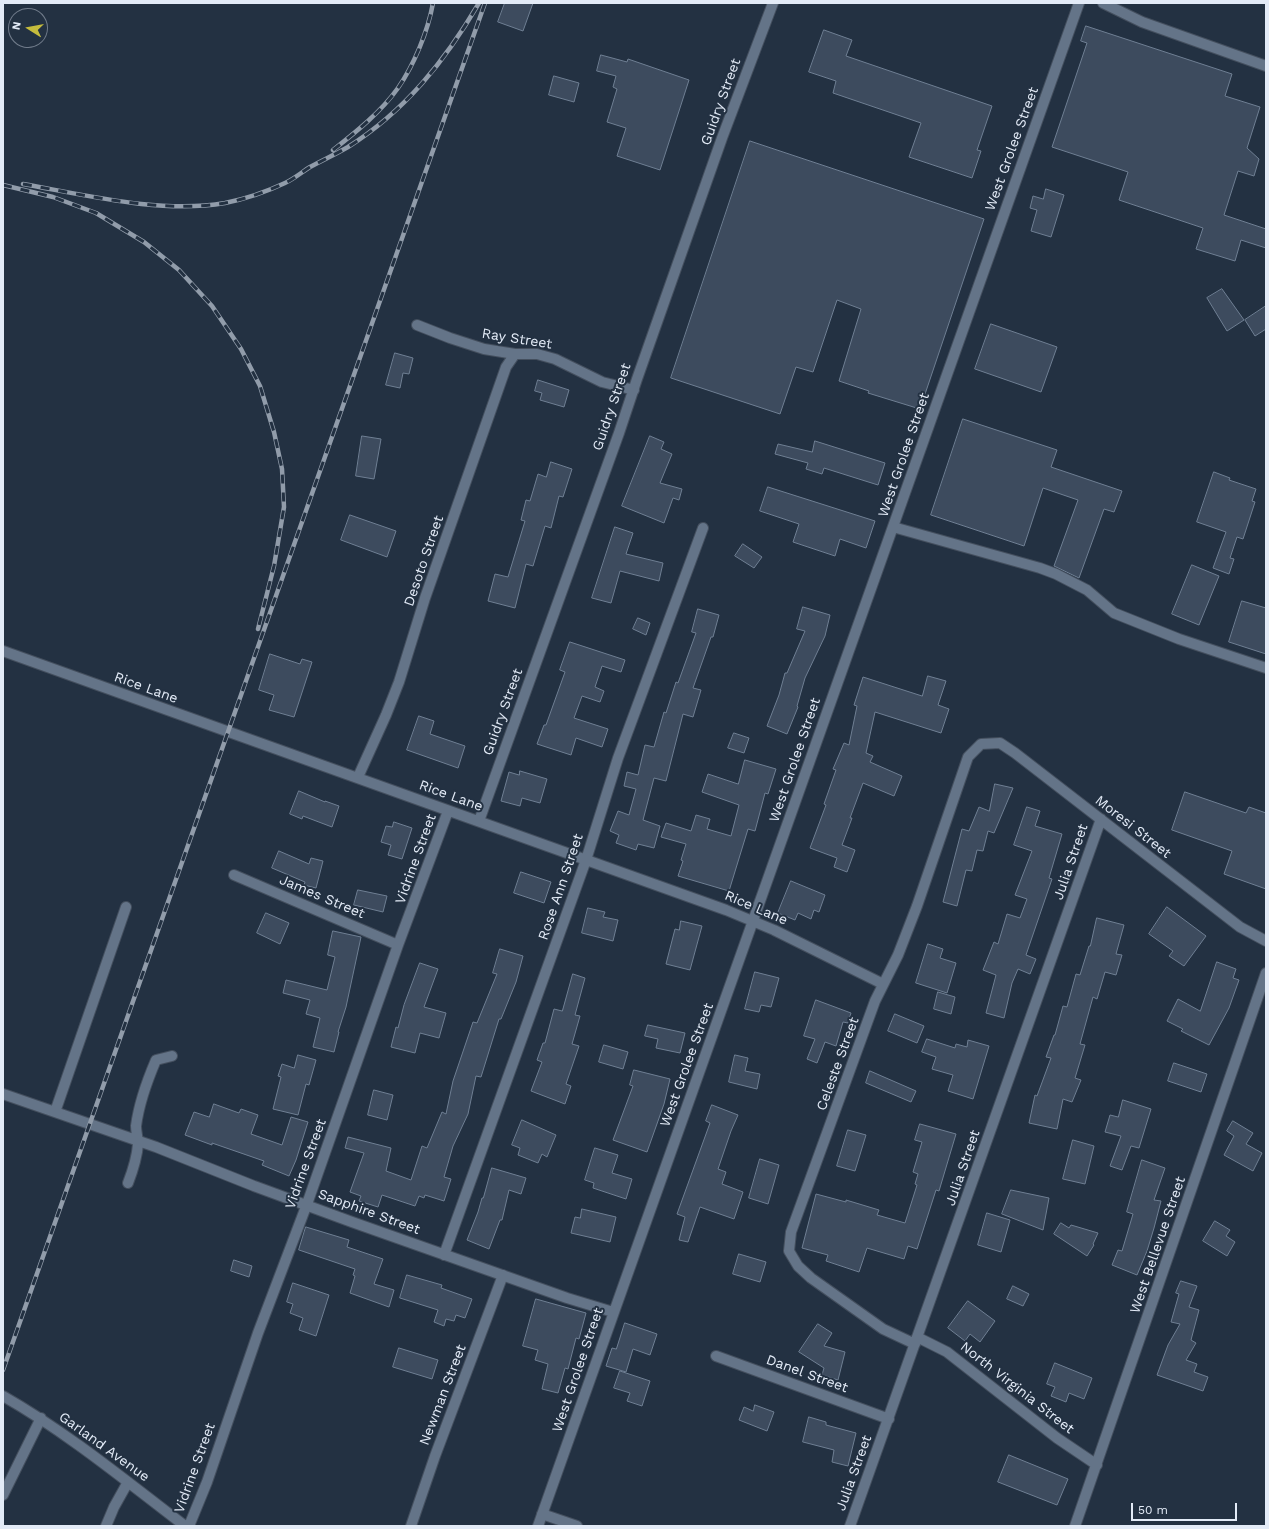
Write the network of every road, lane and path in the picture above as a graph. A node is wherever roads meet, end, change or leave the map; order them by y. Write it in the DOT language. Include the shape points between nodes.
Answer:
graph roads {
  1 [pos="773,3"];
  2 [pos="1079,3"];
  3 [pos="1103,3"];
  4 [pos="1266,66"];
  5 [pos="417,325"];
  6 [pos="515,354"];
  7 [pos="634,390"];
  8 [pos="893,527"];
  9 [pos="703,528"];
  10 [pos="3,651"];
  11 [pos="1266,668"];
  12 [pos="981,744"];
  13 [pos="358,777"];
  14 [pos="448,811"];
  15 [pos="1101,819"];
  16 [pos="479,821"];
  17 [pos="586,860"];
  18 [pos="234,875"];
  19 [pos="126,907"];
  20 [pos="753,921"];
  21 [pos="1266,941"];
  22 [pos="398,945"];
  23 [pos="1266,974"];
  24 [pos="883,984"];
  25 [pos="172,1056"];
  26 [pos="3,1094"];
  27 [pos="55,1112"];
  28 [pos="138,1142"];
  29 [pos="128,1183"];
  30 [pos="307,1204"];
  31 [pos="444,1255"];
  32 [pos="503,1275"];
  33 [pos="613,1312"];
  34 [pos="916,1340"];
  35 [pos="716,1356"];
  36 [pos="3,1396"];
  37 [pos="41,1418"];
  38 [pos="889,1419"];
  39 [pos="1097,1465"];
  40 [pos="128,1482"];
  41 [pos="3,1495"];
  42 [pos="542,1514"];
  43 [pos="106,1526"];
  44 [pos="185,1526"];
  45 [pos="189,1526"];
  46 [pos="411,1526"];
  47 [pos="538,1526"];
  48 [pos="577,1526"];
  49 [pos="850,1526"];
  50 [pos="1075,1526"];
  1 -- 7 [label="street, Guidry Street"];
  2 -- 8 [label="street, West Grolee Street"];
  3 -- 4 [label="street" via="1142,22"];
  5 -- 6 [label="street, Ray Street" via="484,350"];
  6 -- 7 [label="street, Ray Street" via="538,354 555,359 602,382"];
  6 -- 13 [label="street, Desoto Street" via="506,367 496,393 389,708"];
  7 -- 16 [label="street, Guidry Street"];
  8 -- 11 [label="street" via="1056,574 1087,590 1114,613 1179,639"];
  8 -- 20 [label="street, West Grolee Street"];
  9 -- 17 [label="street, Rose Ann Street" via="618,758"];
  10 -- 13 [label="street, Rice Lane"];
  12 -- 15 [label="street, Moresi Street" via="1000,743"];
  12 -- 24 [label="street, Celeste Street" via="968,757 914,913 898,955"];
  13 -- 14 [label="street, Rice Lane"];
  14 -- 16 [label="street, Rice Lane"];
  14 -- 22 [label="street, Vidrine Street"];
  15 -- 21 [label="street, Moresi Street" via="1240,927"];
  15 -- 34 [label="street, Julia Street"];
  16 -- 17 [label="street, Rice Lane"];
  17 -- 20 [label="street, Rice Lane"];
  17 -- 31 [label="street, Rose Ann Street"];
  18 -- 22 [label="street, James Street"];
  19 -- 27 [label="street"];
  20 -- 24 [label="street, Rice Lane"];
  20 -- 33 [label="street, West Grolee Street"];
  22 -- 30 [label="street, Vidrine Street"];
  23 -- 39 [label="street, West Bellevue Street"];
  24 -- 34 [label="street, Celeste Street" via="791,1232 789,1251 798,1266 811,1278 883,1329"];
  25 -- 28 [label="street" via="156,1060 149,1077 136,1128"];
  26 -- 27 [label="street, Sapphire Street"];
  27 -- 28 [label="street, Sapphire Street"];
  28 -- 29 [label="street" via="137,1159"];
  28 -- 30 [label="street, Sapphire Street"];
  30 -- 31 [label="street, Sapphire Street"];
  30 -- 45 [label="street, Vidrine Street"];
  31 -- 32 [label="street, Sapphire Street"];
  32 -- 33 [label="street, Sapphire Street"];
  32 -- 46 [label="street, Newman Street"];
  33 -- 42 [label="street, West Grolee Street"];
  34 -- 38 [label="street, Julia Street"];
  34 -- 39 [label="street, North Virginia Street" via="947,1352 1057,1438"];
  35 -- 38 [label="street, Danel Street"];
  36 -- 37 [label="street, Garland Avenue"];
  37 -- 40 [label="street, Garland Avenue"];
  37 -- 41 [label="street"];
  38 -- 49 [label="street, Julia Street"];
  39 -- 50 [label="street, West Bellevue Street"];
  40 -- 43 [label="street"];
  40 -- 44 [label="street, Garland Avenue"];
  42 -- 47 [label="street, West Grolee Street"];
  42 -- 48 [label="street"];
}
